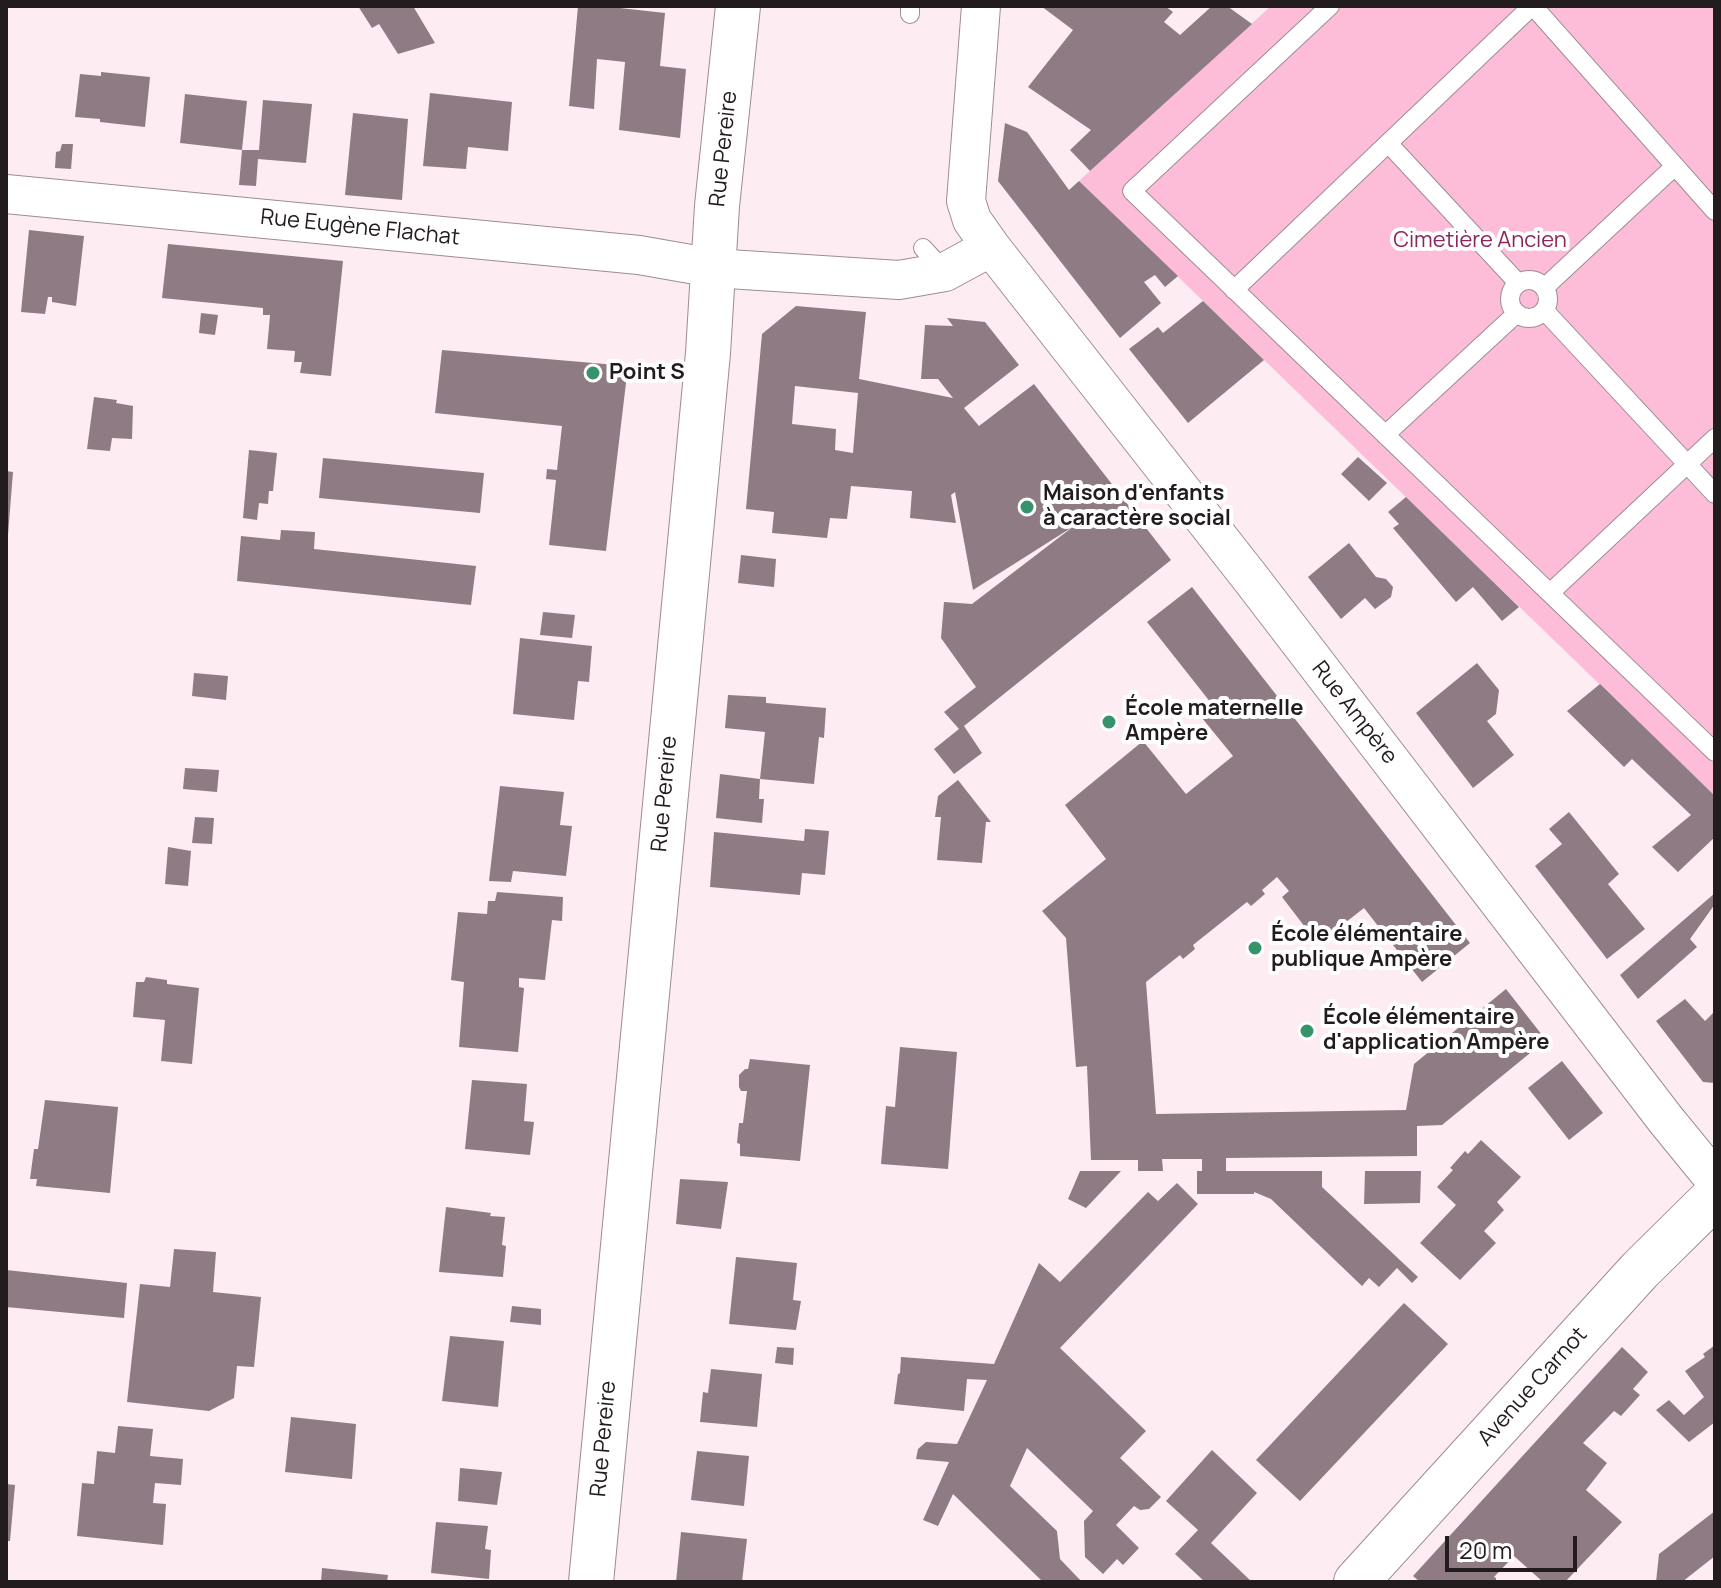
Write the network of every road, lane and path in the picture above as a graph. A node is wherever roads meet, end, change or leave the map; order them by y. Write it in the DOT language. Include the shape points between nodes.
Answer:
graph roads {
  1 [pos="738,6"];
  2 [pos="981,6"];
  3 [pos="1330,6"];
  4 [pos="1532,6"];
  5 [pos="1388,143"];
  6 [pos="1675,166"];
  7 [pos="6,194"];
  8 [pos="1715,211"];
  9 [pos="991,247"];
  10 [pos="713,268"];
  11 [pos="1518,283"];
  12 [pos="1544,288"];
  13 [pos="1234,290"];
  14 [pos="1544,310"];
  15 [pos="1517,313"];
  16 [pos="1385,435"];
  17 [pos="1715,438"];
  18 [pos="1687,464"];
  19 [pos="1715,494"];
  20 [pos="1550,593"];
  21 [pos="1715,752"];
  22 [pos="1715,1180"];
  23 [pos="1715,1196"];
  24 [pos="591,1582"];
  25 [pos="1356,1582"];
  1 -- 10 [label="street, Rue Pereire"];
  2 -- 9 [label="street, Rue Ampère" via="966,201"];
  3 -- 13 [label="lane" via="1132,191"];
  4 -- 5 [label="lane"];
  4 -- 6 [label="lane"];
  5 -- 11 [label="lane"];
  5 -- 13 [label="lane"];
  6 -- 8 [label="lane"];
  6 -- 12 [label="lane"];
  7 -- 10 [label="street, Rue Eugène Flachat" via="639,255"];
  9 -- 10 [label="street, Rue Eugène Flachat" via="934,260 899,280"];
  9 -- 22 [label="street, Rue Ampère"];
  10 -- 24 [label="street, Rue Pereire"];
  11 -- 12 [label="lane" via="1537,281"];
  11 -- 15 [label="lane" via="1510,298"];
  12 -- 14 [label="lane"];
  13 -- 16 [label="lane"];
  14 -- 15 [label="lane" via="1531,317"];
  14 -- 18 [label="lane"];
  15 -- 16 [label="lane"];
  16 -- 20 [label="lane"];
  17 -- 18 [label="lane"];
  18 -- 19 [label="lane"];
  18 -- 20 [label="lane"];
  20 -- 21 [label="lane"];
  23 -- 25 [label="street, Avenue Carnot" via="1640,1270"];
}
